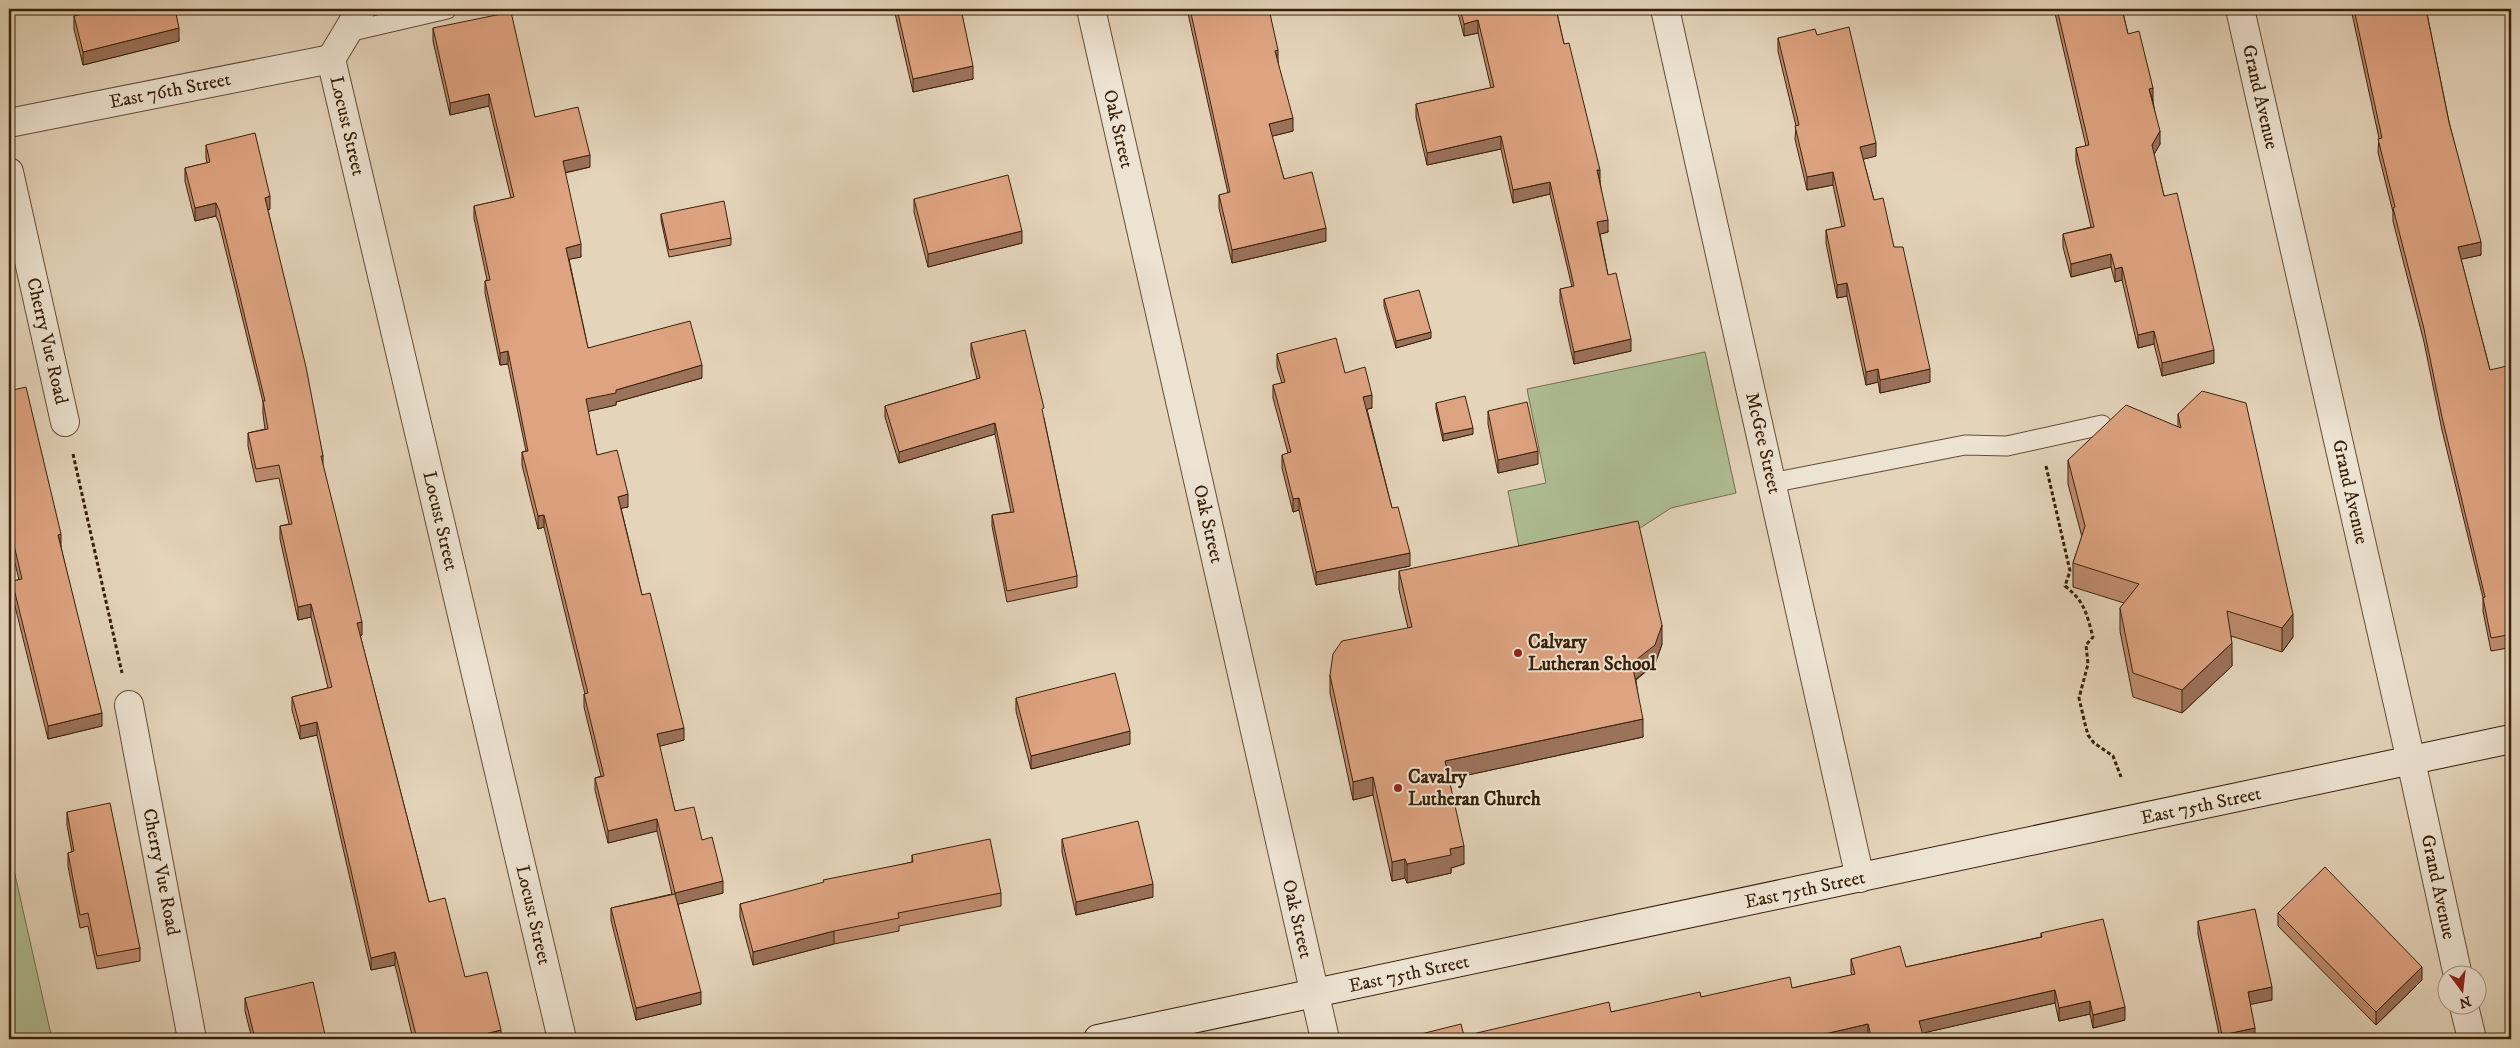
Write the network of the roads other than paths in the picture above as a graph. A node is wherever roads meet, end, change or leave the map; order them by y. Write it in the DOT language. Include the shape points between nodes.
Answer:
graph roads {
  1 [pos="447,9"];
  2 [pos="1091,9"];
  3 [pos="1665,9"];
  4 [pos="2240,9"];
  5 [pos="354,20"];
  6 [pos="331,59"];
  7 [pos="9,123"];
  8 [pos="9,172"];
  9 [pos="65,422"];
  10 [pos="2102,425"];
  11 [pos="1771,483"];
  12 [pos="130,705"];
  13 [pos="2511,740"];
  14 [pos="2411,760"];
  15 [pos="1860,878"];
  16 [pos="2456,966"];
  17 [pos="1314,994"];
  18 [pos="2466,1016"];
  19 [pos="192,1039"];
  20 [pos="562,1039"];
  21 [pos="1098,1039"];
  22 [pos="1325,1039"];
  23 [pos="2472,1039"];
  1 -- 5 [label="lane"];
  2 -- 17 [label="street, Oak Street"];
  3 -- 11 [label="street, McGee Street"];
  4 -- 14 [label="street, Grand Avenue"];
  5 -- 6 [label="street, Locust Street"];
  6 -- 7 [label="street, East 76th Street"];
  6 -- 20 [label="street, Locust Street"];
  8 -- 9 [label="street, Cherry Vue Road"];
  10 -- 11 [label="lane" via="2007,446 1965,445"];
  11 -- 15 [label="street, McGee Street"];
  12 -- 19 [label="street, Cherry Vue Road"];
  13 -- 14 [label="street, East 75th Street"];
  14 -- 15 [label="street, East 75th Street"];
  14 -- 16 [label="street, Grand Avenue"];
  15 -- 17 [label="street, East 75th Street"];
  17 -- 21 [label="street, East 75th Street"];
  17 -- 22 [label="street, Oak Street"];
  18 -- 23 [label="street"];
}
